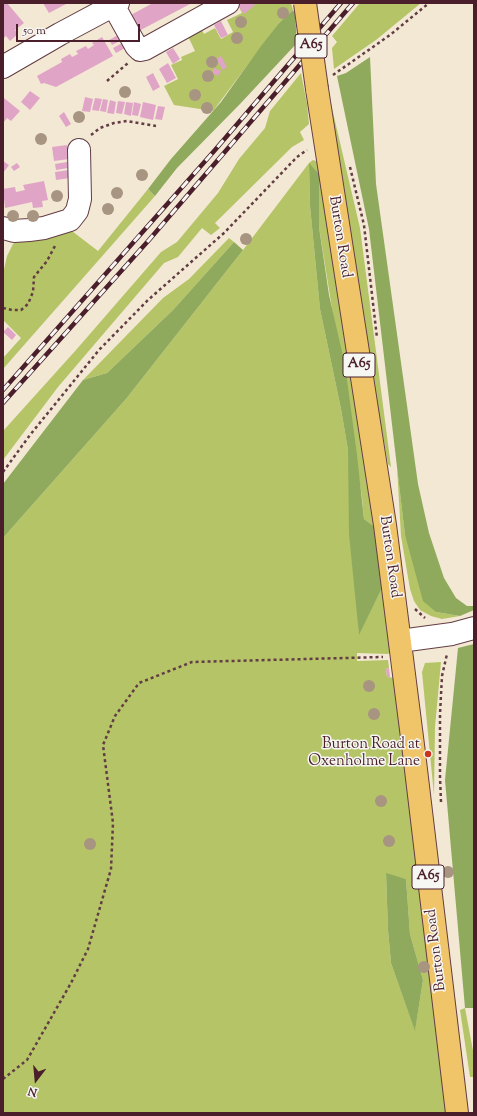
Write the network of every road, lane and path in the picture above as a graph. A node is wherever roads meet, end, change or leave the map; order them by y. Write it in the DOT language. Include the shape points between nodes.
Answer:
graph roads {
  1 [pos="228,3"];
  2 [pos="305,3"];
  3 [pos="429,3"];
  4 [pos="114,4"];
  5 [pos="129,61"];
  6 [pos="3,67"];
  7 [pos="107,81"];
  8 [pos="325,82"];
  9 [pos="156,126"];
  10 [pos="325,145"];
  11 [pos="79,150"];
  12 [pos="58,233"];
  13 [pos="7,234"];
  14 [pos="3,308"];
  15 [pos="3,472"];
  16 [pos="474,628"];
  17 [pos="401,648"];
  18 [pos="3,1079"];
  19 [pos="457,1113"];
  1 -- 4 [label="street" via="140,50"];
  2 -- 8 [label="main road, Burton Road / A65, bridge"];
  3 -- 8 [label="path"];
  4 -- 6 [label="street"];
  5 -- 7 [label="path"];
  8 -- 10 [label="main road, Burton Road / A65"];
  9 -- 11 [label="path" via="127,121 114,123 100,128 85,140"];
  10 -- 15 [label="path" via="310,149 297,157 224,233 126,322 99,350"];
  10 -- 17 [label="main road, Burton Road / A65" via="384,517"];
  11 -- 12 [label="street" via="80,199 77,212"];
  12 -- 13 [label="street" via="44,228"];
  12 -- 14 [label="path" via="47,261 34,277 33,292 28,304 20,310"];
  16 -- 17 [label="street"];
  17 -- 18 [label="path" via="192,662 139,683 115,716 103,745 113,823 111,869 88,949 27,1060"];
  17 -- 19 [label="main road, Burton Road / A65"];
}
